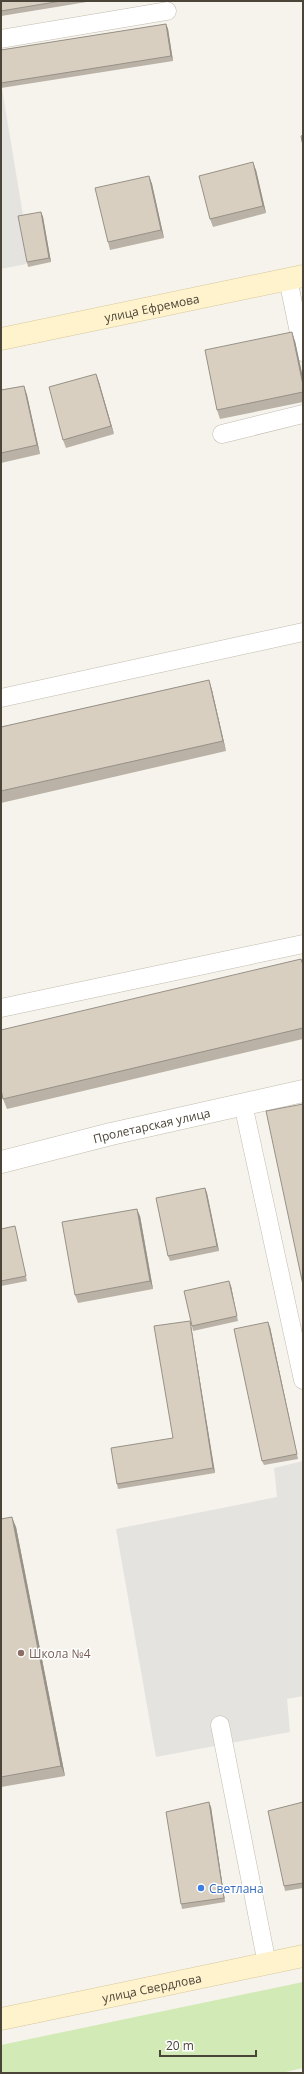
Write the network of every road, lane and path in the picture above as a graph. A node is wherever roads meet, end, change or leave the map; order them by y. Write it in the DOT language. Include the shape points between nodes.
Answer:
graph roads {
  1 [pos="167,11"];
  2 [pos="1,39"];
  3 [pos="296,277"];
  4 [pos="1,339"];
  5 [pos="303,352"];
  6 [pos="303,414"];
  7 [pos="222,434"];
  8 [pos="303,632"];
  9 [pos="1,698"];
  10 [pos="303,944"];
  11 [pos="1,1008"];
  12 [pos="303,1091"];
  13 [pos="243,1104"];
  14 [pos="1,1162"];
  15 [pos="303,1380"];
  16 [pos="220,1725"];
  17 [pos="303,1956"];
  18 [pos="267,1964"];
  19 [pos="1,2019"];
  1 -- 2 [label="lane"];
  3 -- 4 [label="main road, улица Ефремова"];
  3 -- 5 [label="lane"];
  6 -- 7 [label="lane"];
  8 -- 9 [label="lane"];
  10 -- 11 [label="lane"];
  12 -- 13 [label="street, Пролетарская улица"];
  13 -- 14 [label="street, Пролетарская улица"];
  13 -- 15 [label="lane"];
  16 -- 18 [label="lane"];
  17 -- 18 [label="main road, улица Свердлова"];
  18 -- 19 [label="main road, улица Свердлова"];
}
